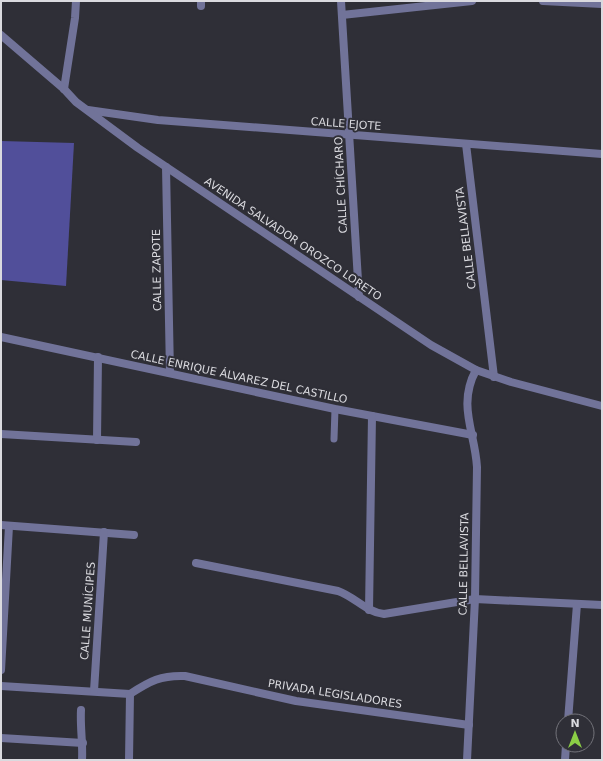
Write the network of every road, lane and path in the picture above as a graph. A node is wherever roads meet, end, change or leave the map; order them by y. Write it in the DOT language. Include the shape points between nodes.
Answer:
graph roads {
  1 [pos="76,1"];
  2 [pos="341,1"];
  3 [pos="472,1"];
  4 [pos="543,1"];
  5 [pos="602,4"];
  6 [pos="342,15"];
  7 [pos="1,35"];
  8 [pos="5,42"];
  9 [pos="64,88"];
  10 [pos="88,110"];
  11 [pos="349,135"];
  12 [pos="466,144"];
  13 [pos="602,154"];
  14 [pos="166,167"];
  15 [pos="359,296"];
  16 [pos="1,337"];
  17 [pos="98,357"];
  18 [pos="476,370"];
  19 [pos="170,373"];
  20 [pos="494,377"];
  21 [pos="602,406"];
  22 [pos="335,410"];
  23 [pos="372,416"];
  24 [pos="1,434"];
  25 [pos="473,435"];
  26 [pos="334,439"];
  27 [pos="97,440"];
  28 [pos="136,442"];
  29 [pos="5,526"];
  30 [pos="104,532"];
  31 [pos="134,534"];
  32 [pos="196,563"];
  33 [pos="475,599"];
  34 [pos="577,604"];
  35 [pos="602,605"];
  36 [pos="369,610"];
  37 [pos="1,670"];
  38 [pos="1,686"];
  39 [pos="94,691"];
  40 [pos="130,694"];
  41 [pos="81,710"];
  42 [pos="569,713"];
  43 [pos="469,724"];
  44 [pos="1,738"];
  45 [pos="83,742"];
  46 [pos="82,760"];
  47 [pos="129,760"];
  48 [pos="466,760"];
  1 -- 9 [label="street"];
  2 -- 6 [label="street, CALLE CHÍCHARO"];
  3 -- 6 [label="street"];
  4 -- 5 [label="street"];
  6 -- 11 [label="street, CALLE CHÍCHARO"];
  7 -- 8 [label="street, AVENIDA SALVADOR OROZCO LORETO"];
  8 -- 9 [label="street, AVENIDA SALVADOR OROZCO LORETO"];
  9 -- 10 [label="street, AVENIDA SALVADOR OROZCO LORETO" via="76,102"];
  10 -- 11 [label="street, CALLE EJOTE" via="158,120"];
  10 -- 14 [label="street, AVENIDA SALVADOR OROZCO LORETO"];
  11 -- 12 [label="street, CALLE EJOTE"];
  11 -- 15 [label="street, CALLE CHÍCHARO"];
  12 -- 13 [label="street, CALLE EJOTE"];
  12 -- 20 [label="street, CALLE BELLAVISTA"];
  14 -- 15 [label="street, AVENIDA SALVADOR OROZCO LORETO"];
  14 -- 19 [label="street, CALLE ZAPOTE"];
  15 -- 18 [label="street, AVENIDA SALVADOR OROZCO LORETO" via="431,345"];
  16 -- 17 [label="street, CALLE ENRIQUE ÁLVAREZ DEL CASTILLO"];
  17 -- 19 [label="street, CALLE ENRIQUE ÁLVAREZ DEL CASTILLO"];
  17 -- 27 [label="street"];
  18 -- 20 [label="street, AVENIDA SALVADOR OROZCO LORETO"];
  18 -- 25 [label="street, CALLE BELLAVISTA" via="466,404"];
  19 -- 22 [label="street, CALLE ENRIQUE ÁLVAREZ DEL CASTILLO"];
  20 -- 21 [label="street, AVENIDA SALVADOR OROZCO LORETO"];
  22 -- 23 [label="street, CALLE ENRIQUE ÁLVAREZ DEL CASTILLO"];
  22 -- 26 [label="lane"];
  23 -- 25 [label="street, CALLE ENRIQUE ÁLVAREZ DEL CASTILLO"];
  23 -- 36 [label="street"];
  24 -- 27 [label="street"];
  25 -- 33 [label="street, CALLE BELLAVISTA" via="477,467"];
  27 -- 28 [label="street"];
  29 -- 30 [label="street"];
  29 -- 37 [label="street"];
  30 -- 31 [label="street"];
  30 -- 39 [label="street, CALLE MUNÍCIPES"];
  32 -- 36 [label="street" via="338,591 348,594"];
  33 -- 34 [label="street"];
  33 -- 36 [label="street" via="384,614"];
  33 -- 43 [label="street, CALLE BELLAVISTA"];
  34 -- 35 [label="street"];
  34 -- 42 [label="street"];
  38 -- 39 [label="street"];
  39 -- 40 [label="street"];
  40 -- 43 [label="street, PRIVADA LEGISLADORES" via="156,679 184,676 296,701"];
  40 -- 47 [label="street"];
  41 -- 45 [label="street" via="80,728"];
  43 -- 48 [label="street, CALLE BELLAVISTA"];
  44 -- 45 [label="street"];
  45 -- 46 [label="street"];
}
